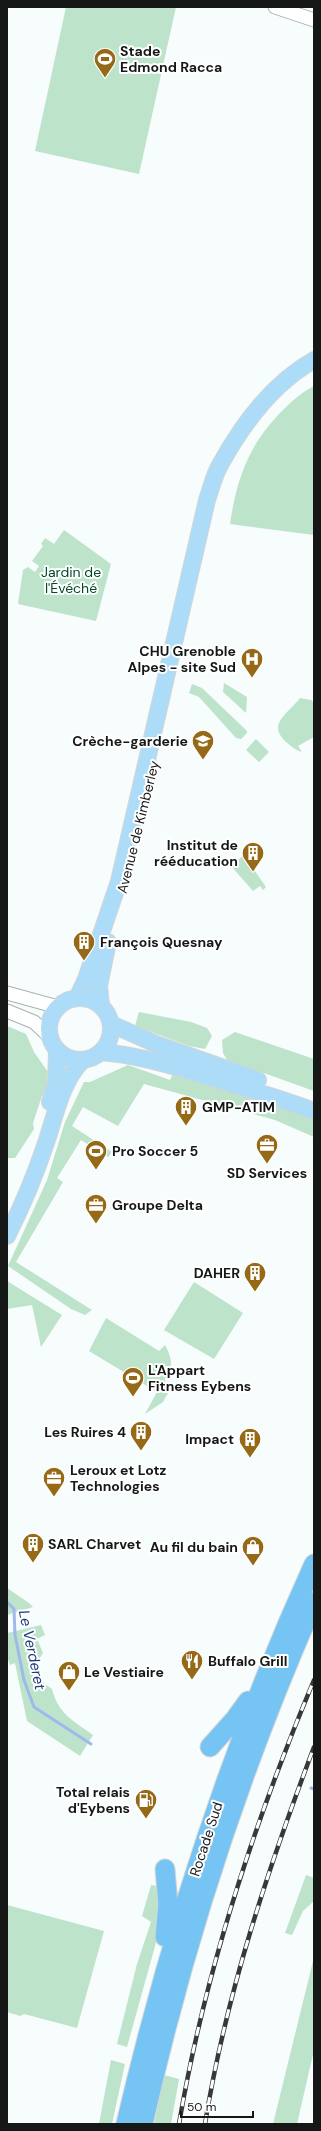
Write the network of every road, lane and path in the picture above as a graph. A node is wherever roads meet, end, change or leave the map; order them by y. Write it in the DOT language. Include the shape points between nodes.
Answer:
graph roads {
  1 [pos="275,7"];
  2 [pos="314,20"];
  3 [pos="314,360"];
  4 [pos="314,369"];
  5 [pos="276,391"];
  6 [pos="236,441"];
  7 [pos="7,993"];
  8 [pos="77,998"];
  9 [pos="101,1005"];
  10 [pos="58,1007"];
  11 [pos="7,1011"];
  12 [pos="111,1024"];
  13 [pos="53,1043"];
  14 [pos="101,1052"];
  15 [pos="84,1060"];
  16 [pos="314,1100"];
  17 [pos="314,1111"];
  18 [pos="7,1216"];
  19 [pos="7,1236"];
  20 [pos="314,1564"];
  21 [pos="314,1602"];
  22 [pos="314,1617"];
  23 [pos="273,1678"];
  24 [pos="210,1747"];
  25 [pos="165,1869"];
  26 [pos="137,2076"];
  27 [pos="126,2124"];
  28 [pos="143,2124"];
  1 -- 2 [label="street"];
  3 -- 5 [label="main road, Avenue de Kimberley" via="293,374"];
  4 -- 5 [label="main road, Avenue de Kimberley"];
  5 -- 6 [label="main road, Avenue de Kimberley" via="245,424"];
  6 -- 8 [label="main road, Avenue de Kimberley" via="219,466 208,500 118,881 86,979"];
  6 -- 9 [label="main road, Avenue de Kimberley" via="211,523 170,702 107,944 99,990"];
  7 -- 10 [label="street"];
  8 -- 9 [label="main road" via="86,998"];
  8 -- 10 [label="main road"];
  9 -- 12 [label="main road"];
  10 -- 13 [label="main road" via="51,1020"];
  11 -- 13 [label="street" via="34,1022"];
  12 -- 14 [label="main road" via="108,1044"];
  12 -- 16 [label="main road" via="156,1044"];
  13 -- 15 [label="main road" via="69,1058"];
  13 -- 18 [label="main road" via="56,1083 41,1134"];
  14 -- 15 [label="main road"];
  14 -- 17 [label="main road" via="158,1062"];
  15 -- 19 [label="main road" via="62,1093 28,1192"];
  20 -- 23 [label="highway, Rocade Sud"];
  21 -- 23 [label="highway, Rocade Sud"];
  22 -- 23 [label="highway"];
  23 -- 24 [label="highway"];
  23 -- 26 [label="highway, Rocade Sud" via="202,1849 163,1976"];
  23 -- 28 [label="highway, Rocade Sud" via="201,1905 167,2024"];
  25 -- 26 [label="highway" via="168,1920"];
  26 -- 27 [label="highway, Rocade Sud"];
}
